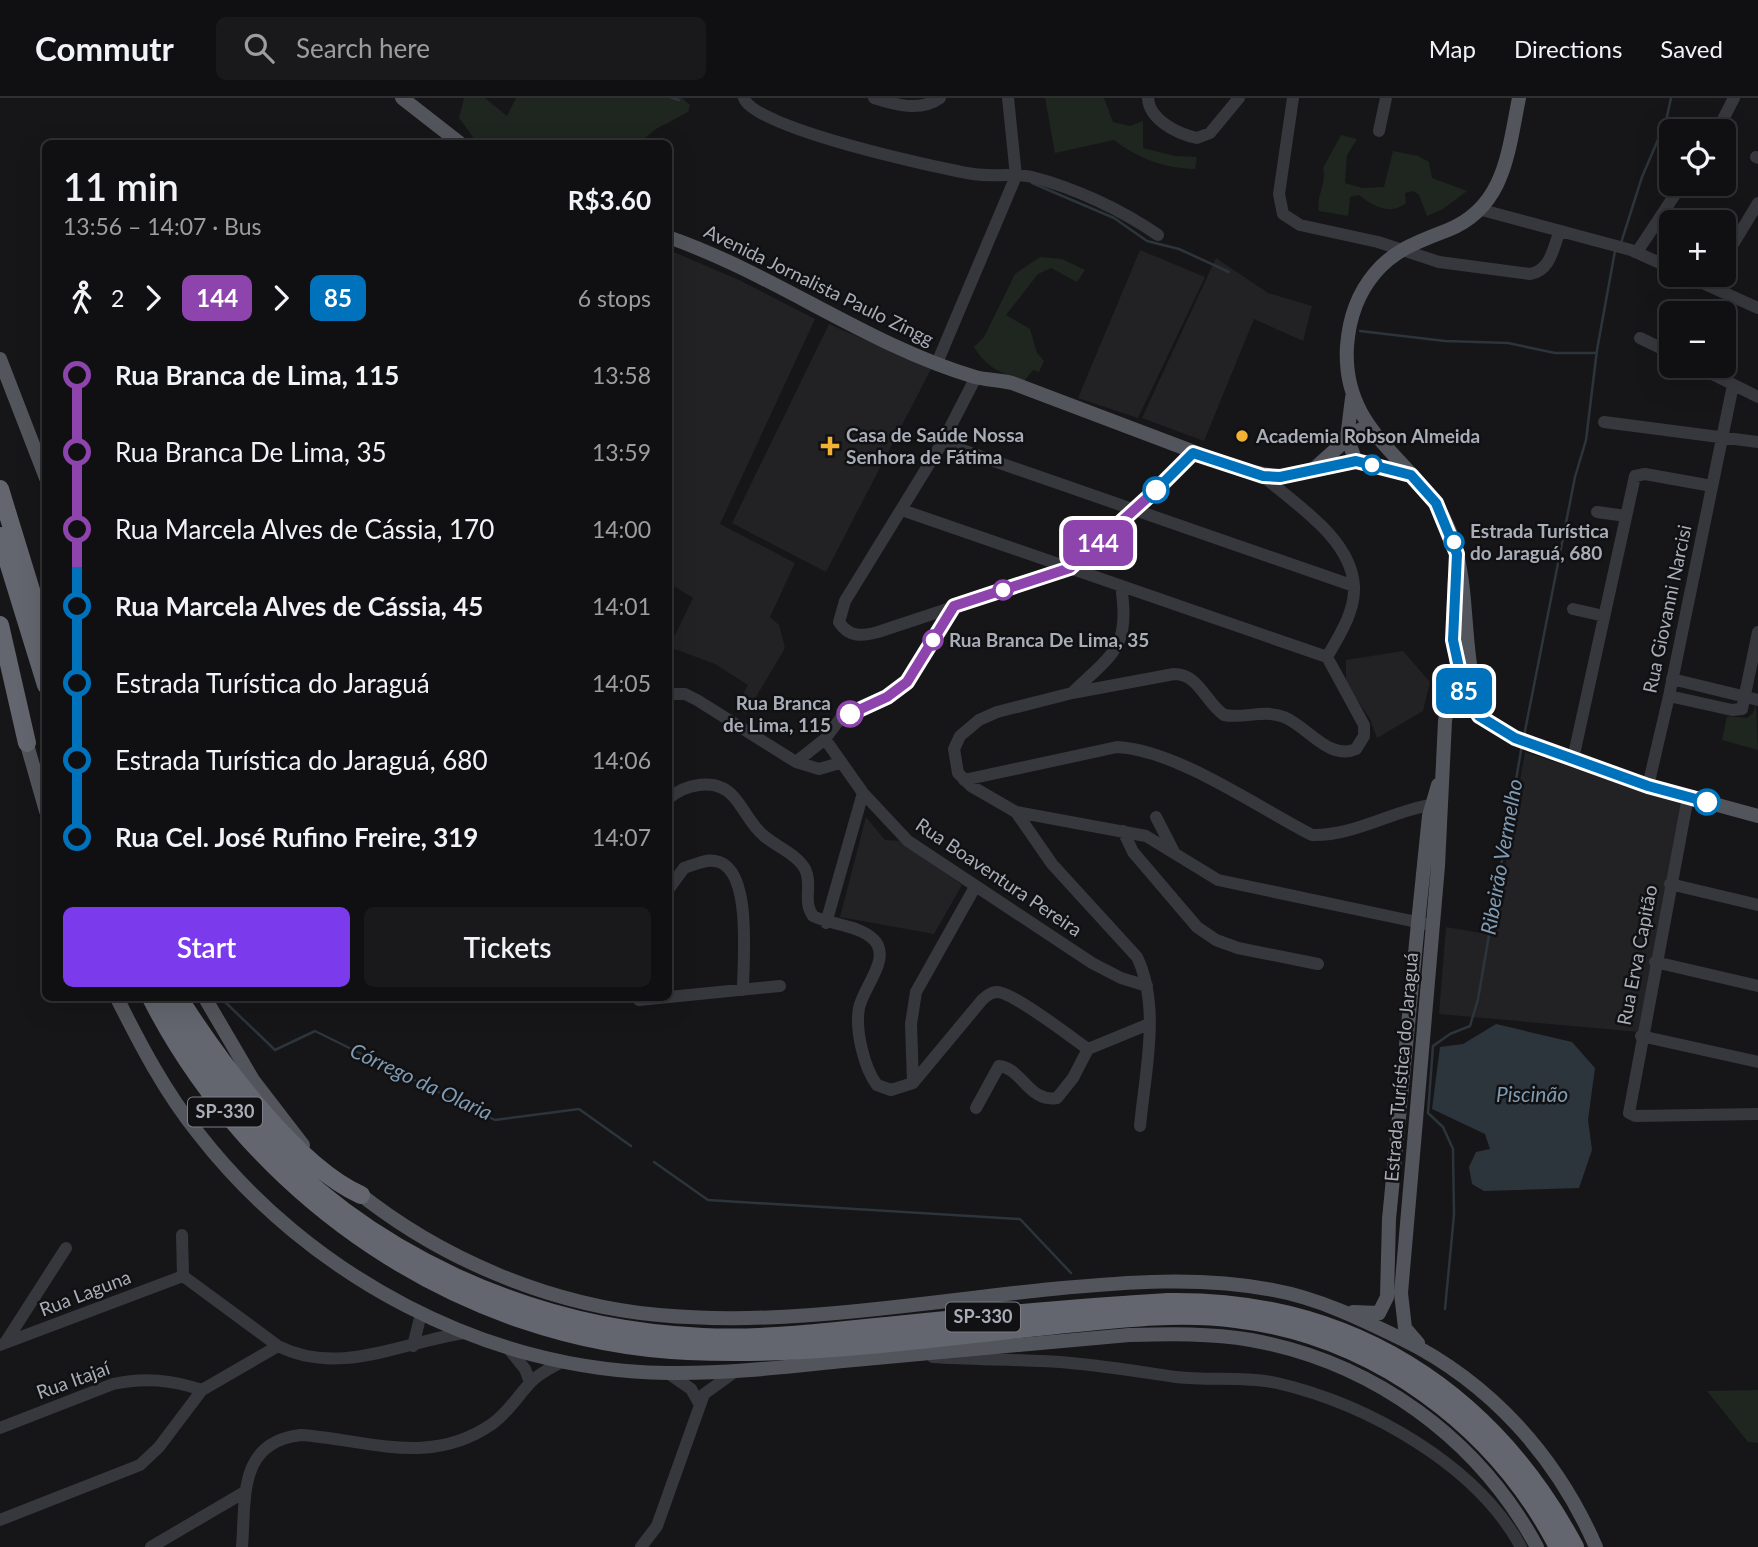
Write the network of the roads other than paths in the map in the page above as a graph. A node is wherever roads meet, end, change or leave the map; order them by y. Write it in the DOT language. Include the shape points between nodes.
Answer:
graph roads {
  1 [pos="744,98"];
  2 [pos="874,98"];
  3 [pos="940,98"];
  4 [pos="1008,98"];
  5 [pos="1148,98"];
  6 [pos="1239,98"];
  7 [pos="1293,98"];
  8 [pos="1386,98"];
  9 [pos="1519,98"];
  10 [pos="1734,98"];
  11 [pos="409,100"];
  12 [pos="1723,119"];
  13 [pos="1379,131"];
  14 [pos="456,140"];
  15 [pos="1016,176"];
  16 [pos="1673,196"];
  17 [pos="1758,203"];
  18 [pos="1482,209"];
  19 [pos="1559,233"];
  20 [pos="1158,234"];
  21 [pos="672,239"];
  22 [pos="1736,239"];
  23 [pos="1399,251"];
  24 [pos="1634,251"];
  25 [pos="1659,262"];
  26 [pos="1723,287"];
  27 [pos="1758,308"];
  28 [pos="1640,338"];
  29 [pos="1659,347"];
  30 [pos="0,359"];
  31 [pos="937,363"];
  32 [pos="976,377"];
  33 [pos="1719,378"];
  34 [pos="1733,385"];
  35 [pos="1758,397"];
  36 [pos="1352,398"];
  37 [pos="1604,422"];
  38 [pos="1369,426"];
  39 [pos="1347,438"];
  40 [pos="1721,440"];
  41 [pos="1758,442"];
  42 [pos="942,443"];
  43 [pos="1193,453"];
  44 [pos="1356,461"];
  45 [pos="1390,463"];
  46 [pos="42,468"];
  47 [pos="1315,468"];
  48 [pos="1263,476"];
  49 [pos="1712,486"];
  50 [pos="0,489"];
  51 [pos="902,510"];
  52 [pos="1134,511"];
  53 [pos="1597,512"];
  54 [pos="1626,516"];
  55 [pos="0,536"];
  56 [pos="1457,554"];
  57 [pos="1070,568"];
  58 [pos="1121,586"];
  59 [pos="1354,586"];
  60 [pos="954,606"];
  61 [pos="1573,609"];
  62 [pos="1604,616"];
  63 [pos="0,625"];
  64 [pos="42,626"];
  65 [pos="1758,632"];
  66 [pos="1327,657"];
  67 [pos="0,661"];
  68 [pos="42,672"];
  69 [pos="1672,679"];
  70 [pos="1465,686"];
  71 [pos="1072,693"];
  72 [pos="672,694"];
  73 [pos="1670,696"];
  74 [pos="1752,698"];
  75 [pos="825,739"];
  76 [pos="27,743"];
  77 [pos="1573,759"];
  78 [pos="796,762"];
  79 [pos="839,764"];
  80 [pos="964,780"];
  81 [pos="1648,786"];
  82 [pos="863,793"];
  83 [pos="672,796"];
  84 [pos="42,797"];
  85 [pos="1688,797"];
  86 [pos="1437,804"];
  87 [pos="1016,812"];
  88 [pos="1758,816"];
  89 [pos="1156,817"];
  90 [pos="1124,831"];
  91 [pos="1173,850"];
  92 [pos="672,884"];
  93 [pos="1670,884"];
  94 [pos="975,887"];
  95 [pos="1758,905"];
  96 [pos="826,923"];
  97 [pos="1418,923"];
  98 [pos="1433,925"];
  99 [pos="1655,962"];
  100 [pos="1318,964"];
  101 [pos="780,986"];
  102 [pos="1147,986"];
  103 [pos="1758,986"];
  104 [pos="743,990"];
  105 [pos="672,997"];
  106 [pos="119,1001"];
  107 [pos="152,1001"];
  108 [pos="168,1001"];
  109 [pos="180,1001"];
  110 [pos="207,1001"];
  111 [pos="1149,1024"];
  112 [pos="1641,1036"];
  113 [pos="1088,1049"];
  114 [pos="1758,1062"];
  115 [pos="913,1083"];
  116 [pos="976,1108"];
  117 [pos="1758,1114"];
  118 [pos="1140,1126"];
  119 [pos="361,1195"];
  120 [pos="182,1236"];
  121 [pos="66,1248"];
  122 [pos="183,1276"];
  123 [pos="1331,1307"];
  124 [pos="421,1314"];
  125 [pos="20,1322"];
  126 [pos="464,1333"];
  127 [pos="29,1335"];
  128 [pos="2,1344"];
  129 [pos="278,1346"];
  130 [pos="413,1346"];
  131 [pos="508,1348"];
  132 [pos="908,1355"];
  133 [pos="1433,1355"];
  134 [pos="564,1361"];
  135 [pos="736,1371"];
  136 [pos="668,1373"];
  137 [pos="530,1382"];
  138 [pos="202,1390"];
  139 [pos="699,1403"];
  140 [pos="0,1428"];
  141 [pos="243,1493"];
  142 [pos="0,1520"];
  143 [pos="151,1547"];
  144 [pos="242,1547"];
  145 [pos="641,1547"];
  146 [pos="1521,1547"];
  147 [pos="1537,1547"];
  148 [pos="1558,1547"];
  149 [pos="1575,1547"];
  150 [pos="1597,1547"];
  1 -- 15 [label="street" via="753,110 774,120 850,146 975,174"];
  2 -- 3 [label="street" via="917,107"];
  4 -- 15 [label="street"];
  5 -- 6 [label="street" via="1161,121 1197,138 1210,133"];
  7 -- 23 [label="street" via="1279,194 1283,214 1300,225"];
  8 -- 13 [label="street"];
  9 -- 18 [label="main road" via="1497,189"];
  10 -- 12 [label="street"];
  11 -- 14 [label="main road"];
  15 -- 20 [label="street" via="1050,183 1114,209"];
  15 -- 31 [label="street"];
  16 -- 24 [label="street"];
  17 -- 22 [label="street"];
  18 -- 19 [label="street"];
  18 -- 23 [label="main road" via="1451,229"];
  19 -- 23 [label="street" via="1548,262 1538,273 1530,274 1439,262"];
  19 -- 24 [label="street"];
  21 -- 31 [label="main road, Avenida Jornalista Paulo Zingg" via="742,266 852,325"];
  23 -- 36 [label="main road" via="1376,271 1350,321 1346,360"];
  24 -- 25 [label="street"];
  26 -- 27 [label="street"];
  28 -- 29 [label="street"];
  30 -- 46 [label="main road"];
  31 -- 32 [label="main road, Avenida Jornalista Paulo Zingg"];
  32 -- 42 [label="street"];
  32 -- 43 [label="main road, Avenida Jornalista Paulo Zingg" via="1008,389 1031,391"];
  33 -- 34 [label="street"];
  34 -- 35 [label="street"];
  34 -- 40 [label="street, Rua Giovanni Narcisi"];
  36 -- 38 [label="main road"];
  36 -- 39 [label="main road"];
  37 -- 40 [label="street"];
  38 -- 39 [label="main road, Avenida Jornalista Paulo Zingg"];
  38 -- 45 [label="main road"];
  39 -- 44 [label="main road"];
  39 -- 47 [label="main road, Avenida Jornalista Paulo Zingg"];
  40 -- 41 [label="street"];
  40 -- 49 [label="street, Rua Giovanni Narcisi"];
  42 -- 51 [label="street"];
  42 -- 52 [label="street"];
  43 -- 48 [label="main road, Avenida Jornalista Paulo Zingg"];
  43 -- 52 [label="street"];
  44 -- 45 [label="main road, Avenida Jornalista Paulo Zingg"];
  44 -- 47 [label="main road, Avenida Jornalista Paulo Zingg"];
  45 -- 56 [label="main road" via="1411,475 1436,503"];
  47 -- 48 [label="main road, Avenida Jornalista Paulo Zingg" via="1280,477"];
  48 -- 59 [label="street" via="1325,530 1339,547"];
  49 -- 54 [label="street" via="1637,474"];
  49 -- 69 [label="street, Rua Giovanni Narcisi"];
  50 -- 64 [label="highway"];
  51 -- 57 [label="street"];
  51 -- 60 [label="street" via="845,601 839,622 850,633 864,635"];
  52 -- 57 [label="street"];
  52 -- 59 [label="street"];
  53 -- 54 [label="street"];
  54 -- 62 [label="street"];
  55 -- 68 [label="highway"];
  56 -- 70 [label="main road"];
  56 -- 70 [label="main road" via="1453,640"];
  57 -- 58 [label="street"];
  57 -- 60 [label="street"];
  58 -- 66 [label="street"];
  58 -- 71 [label="street" via="1126,617 1120,641 1114,653"];
  59 -- 66 [label="street" via="1348,618"];
  60 -- 75 [label="street" via="907,682 840,719"];
  61 -- 62 [label="street"];
  62 -- 77 [label="street"];
  63 -- 76 [label="highway"];
  65 -- 74 [label="street"];
  66 -- 71 [label="street" via="1364,725 1361,744 1350,751 1332,749 1282,716 1224,715 1186,674"];
  67 -- 76 [label="main road"];
  69 -- 73 [label="street, Rua Giovanni Narcisi"];
  69 -- 74 [label="street"];
  70 -- 77 [label="main road" via="1486,721 1515,738"];
  70 -- 86 [label="main road, Estrada Turística do Jaraguá" via="1445,721"];
  71 -- 80 [label="street" via="997,712 969,727 954,749 958,773"];
  72 -- 78 [label="street" via="697,700"];
  73 -- 74 [label="street" via="1736,710"];
  73 -- 81 [label="street, Rua Giovanni Narcisi"];
  75 -- 78 [label="street"];
  75 -- 79 [label="street, Rua Boaventura Pereira"];
  76 -- 84 [label="main road"];
  77 -- 81 [label="main road"];
  78 -- 79 [label="street" via="818,769"];
  79 -- 82 [label="street, Rua Boaventura Pereira"];
  80 -- 86 [label="street" via="1117,747 1177,762 1312,835 1360,828"];
  80 -- 87 [label="street"];
  81 -- 85 [label="main road"];
  82 -- 94 [label="street, Rua Boaventura Pereira" via="908,841"];
  82 -- 96 [label="street"];
  83 -- 96 [label="street" via="702,784 731,793 758,831 801,863 809,881 808,910"];
  85 -- 88 [label="main road"];
  85 -- 93 [label="street, Rua Erva Capitão"];
  86 -- 97 [label="main road, Estrada Turística do Jaraguá"];
  86 -- 98 [label="main road, Estrada Turística do Jaraguá"];
  87 -- 90 [label="street"];
  87 -- 102 [label="street" via="1052,864 1137,957"];
  89 -- 91 [label="street"];
  90 -- 91 [label="street"];
  90 -- 100 [label="street" via="1133,852 1197,927 1238,948"];
  91 -- 97 [label="street" via="1218,880"];
  92 -- 104 [label="street" via="684,868 716,861 731,867 742,898"];
  93 -- 95 [label="street"];
  93 -- 99 [label="street, Rua Erva Capitão"];
  94 -- 102 [label="street, Rua Boaventura Pereira" via="1093,963"];
  94 -- 115 [label="street" via="916,992 911,1024"];
  96 -- 115 [label="street" via="865,933 876,942 880,959 858,1016 868,1071 882,1088"];
  97 -- 98 [label="street"];
  97 -- 123 [label="main road, Estrada Turística do Jaraguá" via="1389,1219 1386,1304 1370,1315"];
  98 -- 133 [label="main road, Estrada Turística do Jaraguá" via="1401,1303 1405,1328"];
  99 -- 103 [label="street"];
  99 -- 112 [label="street, Rua Erva Capitão"];
  101 -- 104 [label="street"];
  102 -- 111 [label="street"];
  104 -- 105 [label="street"];
  106 -- 124 [label="main road" via="175,1101 232,1172 326,1256"];
  107 -- 148 [label="highway, SP-330" via="213,1097 294,1186 412,1271 522,1319 590,1337 686,1351 778,1350 1168,1316 1238,1319 1295,1331 1386,1369 1443,1405 1496,1455"];
  108 -- 149 [label="highway, SP-330" via="232,1101 278,1154 375,1233 464,1282 577,1320 704,1337 797,1335 1143,1303 1211,1302 1265,1309 1327,1327 1382,1350 1451,1393 1518,1459"];
  109 -- 119 [label="highway" via="222,1062 265,1112 318,1167"];
  110 -- 119 [label="main road" via="253,1080 301,1143"];
  111 -- 113 [label="street"];
  111 -- 118 [label="street"];
  112 -- 114 [label="street"];
  112 -- 117 [label="street, Rua Erva Capitão" via="1629,1110 1635,1116"];
  113 -- 115 [label="street" via="1035,1012 994,992 982,1000"];
  113 -- 116 [label="street" via="1057,1098 1038,1096 1002,1066"];
  119 -- 123 [label="main road" via="466,1261 566,1297 656,1315 800,1315 1069,1287 1182,1281 1276,1290"];
  120 -- 122 [label="street"];
  121 -- 125 [label="street"];
  122 -- 127 [label="street, Rua Laguna"];
  122 -- 129 [label="street"];
  123 -- 133 [label="main road"];
  124 -- 126 [label="main road"];
  124 -- 130 [label="street"];
  125 -- 127 [label="street"];
  125 -- 128 [label="street"];
  126 -- 130 [label="street"];
  126 -- 131 [label="main road"];
  127 -- 128 [label="street, Rua Laguna"];
  129 -- 130 [label="street" via="341,1358"];
  129 -- 138 [label="street"];
  131 -- 134 [label="main road"];
  131 -- 137 [label="street"];
  132 -- 135 [label="main road"];
  132 -- 146 [label="street" via="1070,1363 1178,1377 1256,1380 1315,1395 1378,1422 1457,1468 1482,1492"];
  132 -- 147 [label="main road" via="1183,1334 1252,1340 1308,1354 1375,1384 1428,1417 1466,1449 1513,1505"];
  133 -- 150 [label="main road" via="1488,1396 1534,1443 1571,1496"];
  134 -- 136 [label="main road"];
  134 -- 137 [label="street"];
  135 -- 136 [label="main road"];
  135 -- 139 [label="street" via="708,1389"];
  136 -- 139 [label="street" via="691,1389"];
  137 -- 141 [label="street" via="492,1424 437,1448 402,1449 328,1437 285,1437 261,1451"];
  138 -- 140 [label="street, Rua Itajaí" via="161,1380 130,1380"];
  138 -- 142 [label="street" via="140,1465"];
  139 -- 145 [label="street" via="657,1526"];
  141 -- 143 [label="street"];
  141 -- 144 [label="street"];
}
